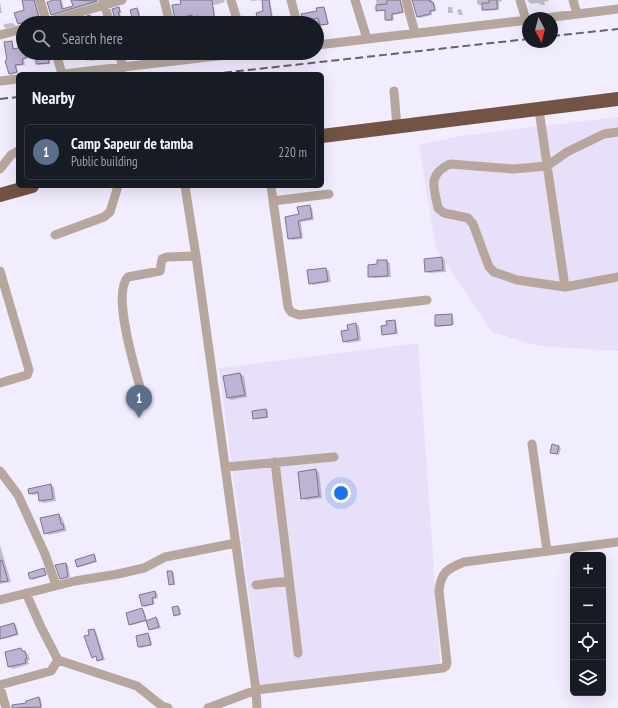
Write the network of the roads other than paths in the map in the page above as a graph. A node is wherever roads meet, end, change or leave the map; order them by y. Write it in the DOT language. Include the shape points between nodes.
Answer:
graph roads {
  1 [pos="40,0"];
  2 [pos="122,0"];
  3 [pos="164,0"];
  4 [pos="231,0"];
  5 [pos="291,0"];
  6 [pos="355,0"];
  7 [pos="406,0"];
  8 [pos="520,0"];
  9 [pos="573,0"];
  10 [pos="104,2"];
  11 [pos="618,9"];
  12 [pos="524,12"];
  13 [pos="577,14"];
  14 [pos="44,16"];
  15 [pos="65,16"];
  16 [pos="108,16"];
  17 [pos="168,16"];
  18 [pos="236,16"];
  19 [pos="295,16"];
  20 [pos="558,16"];
  21 [pos="522,21"];
  22 [pos="16,31"];
  23 [pos="415,33"];
  24 [pos="0,35"];
  25 [pos="367,39"];
  26 [pos="324,44"];
  27 [pos="58,60"];
  28 [pos="120,60"];
  29 [pos="167,60"];
  30 [pos="121,71"];
  31 [pos="62,72"];
  32 [pos="102,72"];
  33 [pos="16,79"];
  34 [pos="0,81"];
  35 [pos="394,91"];
  36 [pos="618,99"];
  37 [pos="539,110"];
  38 [pos="397,127"];
  39 [pos="618,132"];
  40 [pos="324,136"];
  41 [pos="16,152"];
  42 [pos="547,166"];
  43 [pos="0,169"];
  44 [pos="25,188"];
  45 [pos="117,188"];
  46 [pos="185,188"];
  47 [pos="271,188"];
  48 [pos="328,194"];
  49 [pos="0,195"];
  50 [pos="273,201"];
  51 [pos="55,236"];
  52 [pos="196,256"];
  53 [pos="0,271"];
  54 [pos="618,277"];
  55 [pos="565,286"];
  56 [pos="4,296"];
  57 [pos="427,300"];
  58 [pos="0,383"];
  59 [pos="142,394"];
  60 [pos="532,444"];
  61 [pos="334,457"];
  62 [pos="275,462"];
  63 [pos="226,467"];
  64 [pos="0,471"];
  65 [pos="618,542"];
  66 [pos="236,543"];
  67 [pos="547,551"];
  68 [pos="289,581"];
  69 [pos="56,585"];
  70 [pos="256,585"];
  71 [pos="26,593"];
  72 [pos="0,600"];
  73 [pos="298,653"];
  74 [pos="58,660"];
  75 [pos="0,686"];
  76 [pos="256,690"];
  77 [pos="6,708"];
  78 [pos="168,708"];
  79 [pos="208,708"];
  80 [pos="257,708"];
  1 -- 14 [label="street"];
  2 -- 10 [label="street"];
  3 -- 17 [label="street"];
  4 -- 18 [label="street"];
  5 -- 19 [label="street"];
  6 -- 25 [label="street"];
  7 -- 23 [label="street"];
  8 -- 12 [label="street"];
  9 -- 13 [label="street"];
  10 -- 15 [label="street"];
  10 -- 16 [label="street"];
  11 -- 13 [label="street"];
  13 -- 20 [label="street"];
  21 -- 23 [label="street"];
  22 -- 24 [label="street"];
  23 -- 25 [label="street"];
  25 -- 26 [label="street"];
  27 -- 31 [label="street"];
  28 -- 30 [label="street"];
  29 -- 30 [label="street"];
  30 -- 32 [label="street"];
  33 -- 34 [label="street"];
  35 -- 38 [label="street"];
  36 -- 37 [label="highway"];
  37 -- 38 [label="highway"];
  37 -- 42 [label="street"];
  38 -- 40 [label="highway"];
  39 -- 42 [label="street" via="604,134 567,152"];
  41 -- 43 [label="street"];
  42 -- 55 [label="street"];
  42 -- 55 [label="street" via="513,169 450,164 437,174 433,183 440,212 468,218 473,224 489,267 494,272 517,280"];
  44 -- 49 [label="highway"];
  45 -- 51 [label="street" via="110,212 104,217"];
  46 -- 52 [label="street"];
  47 -- 50 [label="street"];
  48 -- 50 [label="street"];
  50 -- 57 [label="street" via="288,307 291,312 299,315"];
  52 -- 59 [label="street" via="167,257 161,261 160,271 128,277 123,286 122,308"];
  52 -- 63 [label="street"];
  53 -- 56 [label="street"];
  54 -- 55 [label="street"];
  56 -- 58 [label="street" via="29,370 27,374"];
  60 -- 67 [label="street"];
  61 -- 62 [label="street"];
  62 -- 63 [label="street"];
  62 -- 68 [label="street"];
  63 -- 66 [label="street"];
  64 -- 69 [label="street" via="18,495"];
  65 -- 67 [label="street"];
  66 -- 69 [label="street" via="165,557 144,568"];
  66 -- 76 [label="street"];
  67 -- 76 [label="street" via="464,562 445,572 440,580 439,590 447,663 443,668"];
  68 -- 70 [label="street"];
  68 -- 73 [label="street"];
  69 -- 71 [label="street"];
  71 -- 72 [label="street"];
  71 -- 74 [label="street"];
  74 -- 75 [label="street" via="51,671"];
  74 -- 78 [label="street" via="137,686"];
  75 -- 77 [label="street"];
  76 -- 79 [label="street"];
  76 -- 80 [label="street"];
}
